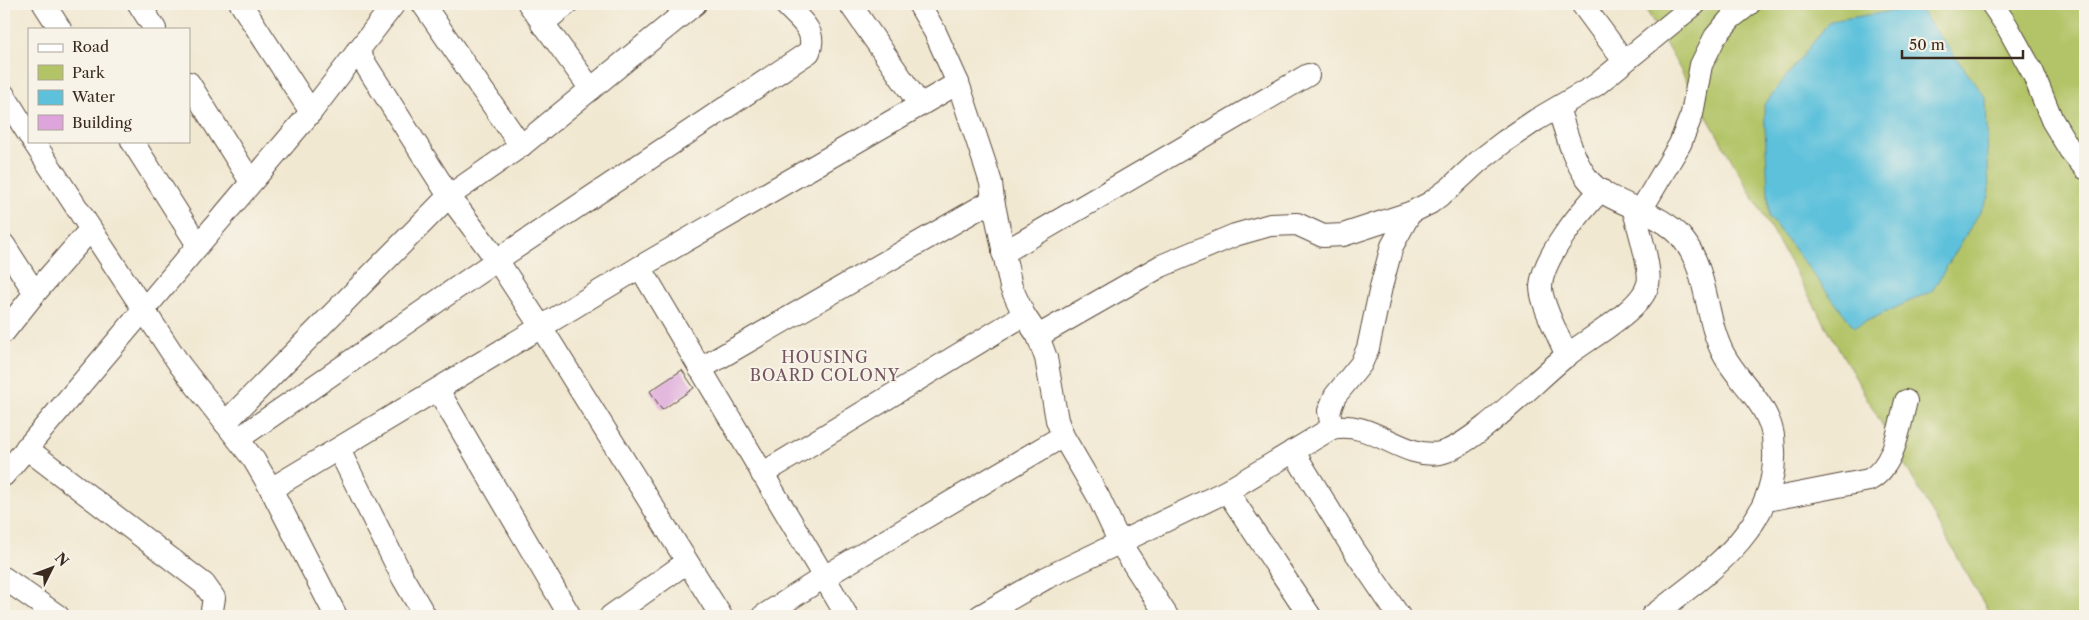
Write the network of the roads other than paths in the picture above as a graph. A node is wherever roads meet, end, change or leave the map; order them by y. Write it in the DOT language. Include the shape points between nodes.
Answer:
graph roads {
  1 [pos="44,4"];
  2 [pos="139,4"];
  3 [pos="241,4"];
  4 [pos="394,4"];
  5 [pos="423,4"];
  6 [pos="529,4"];
  7 [pos="567,4"];
  8 [pos="696,4"];
  9 [pos="785,4"];
  10 [pos="850,4"];
  11 [pos="919,4"];
  12 [pos="1582,4"];
  13 [pos="1695,4"];
  14 [pos="1749,4"];
  15 [pos="1992,4"];
  16 [pos="542,24"];
  17 [pos="59,28"];
  18 [pos="154,28"];
  19 [pos="357,51"];
  20 [pos="1624,61"];
  21 [pos="1308,75"];
  22 [pos="958,83"];
  23 [pos="190,85"];
  24 [pos="590,89"];
  25 [pos="4,95"];
  26 [pos="920,105"];
  27 [pos="1558,108"];
  28 [pos="311,112"];
  29 [pos="28,132"];
  30 [pos="34,142"];
  31 [pos="133,142"];
  32 [pos="521,146"];
  33 [pos="2085,168"];
  34 [pos="251,182"];
  35 [pos="1601,190"];
  36 [pos="449,196"];
  37 [pos="992,200"];
  38 [pos="1637,208"];
  39 [pos="1410,213"];
  40 [pos="90,230"];
  41 [pos="4,245"];
  42 [pos="198,245"];
  43 [pos="1003,253"];
  44 [pos="497,260"];
  45 [pos="640,267"];
  46 [pos="35,293"];
  47 [pos="143,310"];
  48 [pos="1024,315"];
  49 [pos="541,327"];
  50 [pos="4,332"];
  51 [pos="1038,336"];
  52 [pos="1567,356"];
  53 [pos="700,369"];
  54 [pos="438,390"];
  55 [pos="1906,401"];
  56 [pos="1332,428"];
  57 [pos="232,431"];
  58 [pos="1063,436"];
  59 [pos="26,448"];
  60 [pos="339,450"];
  61 [pos="1293,451"];
  62 [pos="762,474"];
  63 [pos="4,475"];
  64 [pos="272,489"];
  65 [pos="1227,491"];
  66 [pos="1767,500"];
  67 [pos="1120,543"];
  68 [pos="687,562"];
  69 [pos="824,577"];
  70 [pos="4,578"];
  71 [pos="58,616"];
  72 [pos="211,616"];
  73 [pos="336,616"];
  74 [pos="425,616"];
  75 [pos="570,616"];
  76 [pos="611,616"];
  77 [pos="721,616"];
  78 [pos="763,616"];
  79 [pos="847,616"];
  80 [pos="980,616"];
  81 [pos="1167,616"];
  82 [pos="1310,616"];
  83 [pos="1399,616"];
  84 [pos="1652,616"];
  1 -- 17 [label="street"];
  2 -- 18 [label="street"];
  3 -- 28 [label="street"];
  4 -- 19 [label="street"];
  5 -- 32 [label="street"];
  6 -- 16 [label="street"];
  7 -- 16 [label="street"];
  8 -- 24 [label="street"];
  9 -- 44 [label="street" via="810,32 813,42 809,52"];
  10 -- 26 [label="street"];
  11 -- 22 [label="street"];
  12 -- 20 [label="street"];
  13 -- 20 [label="street"];
  14 -- 38 [label="street" via="1731,18 1712,44 1701,65 1692,114 1680,144"];
  15 -- 33 [label="street" via="2033,74 2052,120"];
  16 -- 24 [label="street"];
  19 -- 28 [label="street"];
  19 -- 36 [label="street"];
  20 -- 27 [label="street" via="1596,85"];
  21 -- 43 [label="street"];
  22 -- 26 [label="street"];
  22 -- 37 [label="street" via="988,174"];
  23 -- 34 [label="street"];
  24 -- 32 [label="street"];
  25 -- 29 [label="street"];
  26 -- 45 [label="street"];
  27 -- 35 [label="street" via="1579,166 1588,180"];
  27 -- 39 [label="street" via="1504,141 1452,187"];
  28 -- 34 [label="street"];
  30 -- 40 [label="street"];
  31 -- 42 [label="street"];
  32 -- 36 [label="street"];
  34 -- 42 [label="street"];
  35 -- 38 [label="street"];
  35 -- 52 [label="street" via="1579,213 1558,244 1541,287"];
  36 -- 44 [label="street"];
  36 -- 57 [label="street"];
  37 -- 43 [label="street"];
  37 -- 53 [label="street"];
  38 -- 52 [label="street" via="1648,267 1649,283 1643,296"];
  38 -- 66 [label="street" via="1661,220 1682,237 1699,266 1710,316 1724,354 1760,404 1772,431 1774,465"];
  39 -- 51 [label="street" via="1344,235 1323,236 1296,224 1270,225 1234,235 1161,266"];
  39 -- 56 [label="street" via="1392,246 1368,348 1335,396 1329,412"];
  40 -- 46 [label="street"];
  40 -- 47 [label="street"];
  41 -- 46 [label="street"];
  42 -- 47 [label="street"];
  43 -- 48 [label="street" via="1011,287"];
  44 -- 49 [label="street"];
  44 -- 57 [label="street"];
  45 -- 49 [label="street"];
  45 -- 53 [label="street"];
  46 -- 50 [label="street"];
  47 -- 57 [label="street" via="180,365"];
  47 -- 59 [label="street"];
  48 -- 51 [label="street"];
  48 -- 62 [label="street"];
  49 -- 54 [label="street"];
  49 -- 68 [label="street"];
  51 -- 58 [label="street"];
  52 -- 56 [label="street" via="1483,428 1442,453 1425,454 1356,427"];
  53 -- 62 [label="street"];
  54 -- 60 [label="street"];
  54 -- 75 [label="street"];
  55 -- 66 [label="street" via="1889,458 1878,475 1869,480"];
  56 -- 61 [label="street"];
  57 -- 64 [label="street"];
  58 -- 67 [label="street" via="1098,496"];
  58 -- 69 [label="street"];
  59 -- 63 [label="street"];
  59 -- 72 [label="street" via="204,584 214,598"];
  60 -- 64 [label="street"];
  60 -- 74 [label="street"];
  61 -- 65 [label="street"];
  61 -- 83 [label="street"];
  62 -- 69 [label="street"];
  64 -- 73 [label="street"];
  65 -- 67 [label="street"];
  65 -- 82 [label="street"];
  66 -- 84 [label="street" via="1748,531 1715,566"];
  67 -- 80 [label="street" via="1046,578"];
  67 -- 81 [label="street"];
  68 -- 76 [label="street"];
  68 -- 77 [label="street"];
  69 -- 78 [label="street"];
  69 -- 79 [label="street"];
  70 -- 71 [label="street"];
}
